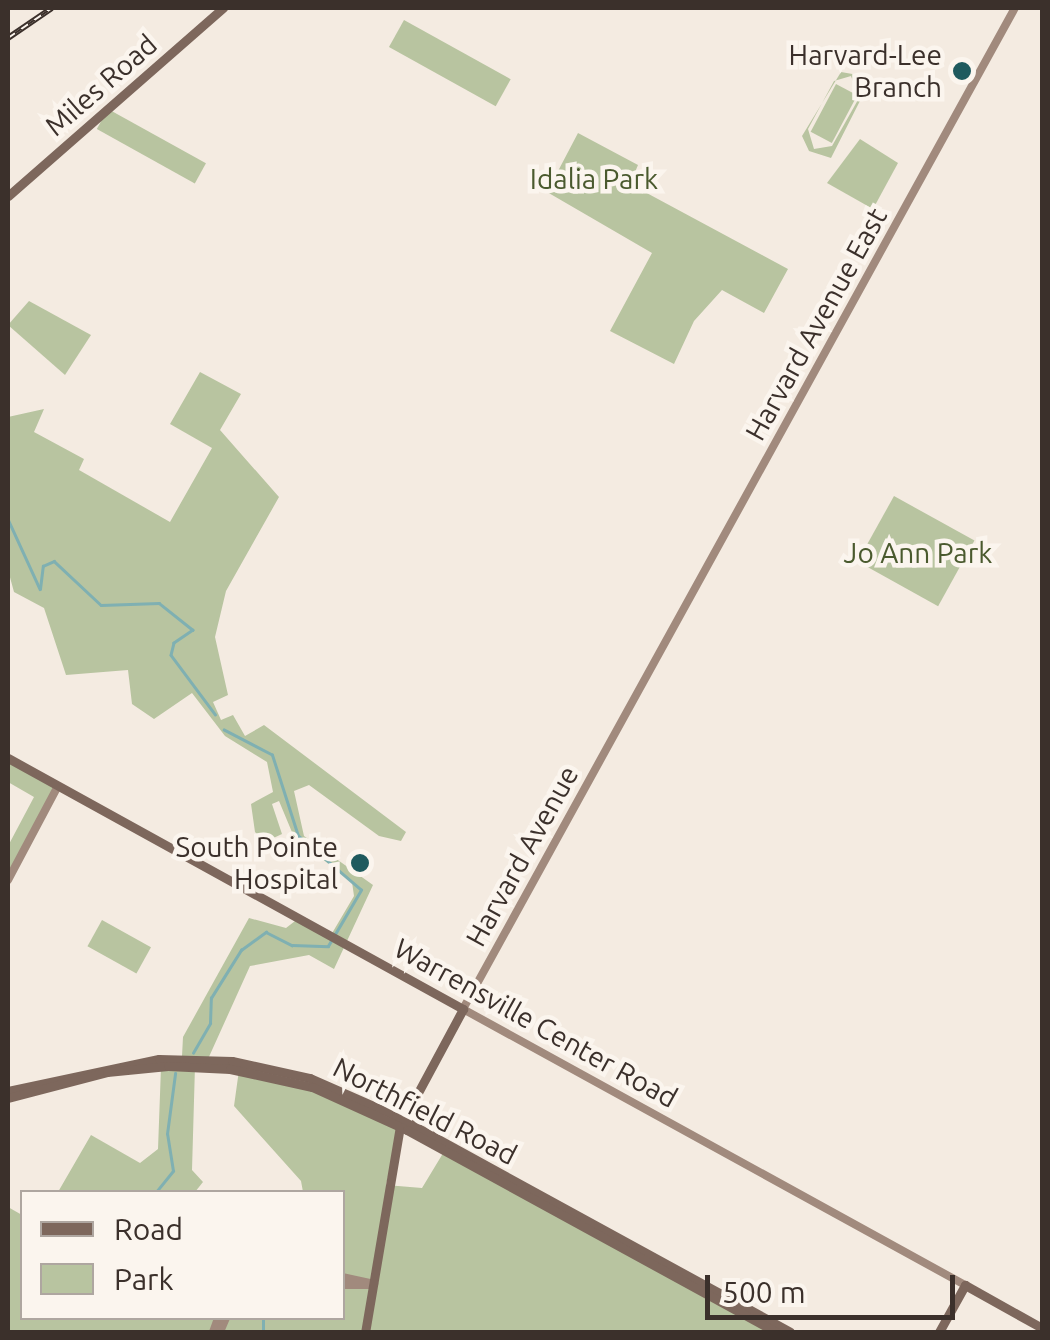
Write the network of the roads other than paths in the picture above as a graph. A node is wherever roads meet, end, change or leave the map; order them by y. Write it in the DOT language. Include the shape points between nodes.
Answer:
graph roads {
  1 [pos="223,8"];
  2 [pos="1014,8"];
  3 [pos="8,196"];
  4 [pos="657,662"];
  5 [pos="8,758"];
  6 [pos="58,786"];
  7 [pos="8,880"];
  8 [pos="463,1008"];
  9 [pos="8,1094"];
  10 [pos="401,1122"];
  11 [pos="345,1278"];
  12 [pos="374,1284"];
  13 [pos="345,1285"];
  14 [pos="965,1285"];
  15 [pos="1042,1328"];
  16 [pos="366,1332"];
  17 [pos="776,1332"];
  18 [pos="790,1332"];
  19 [pos="939,1332"];
  1 -- 3 [label="main road, Miles Road"];
  2 -- 4 [label="main road, Harvard Avenue East"];
  4 -- 8 [label="main road, Harvard Avenue"];
  5 -- 6 [label="main road, Warrensville Center Road"];
  6 -- 7 [label="main road"];
  6 -- 8 [label="main road, Warrensville Center Road"];
  8 -- 10 [label="main road, Harvard Avenue"];
  8 -- 14 [label="main road, Warrensville Center Road"];
  9 -- 10 [label="main road, Northfield Road" via="116,1064 232,1061 332,1085"];
  10 -- 12 [label="main road, Harvard Avenue"];
  10 -- 17 [label="main road, Northfield Road"];
  10 -- 18 [label="main road, Northfield Road"];
  11 -- 12 [label="main road"];
  12 -- 13 [label="main road"];
  12 -- 16 [label="main road, Harvard Avenue"];
  14 -- 15 [label="main road, Warrensville Center Road"];
  14 -- 19 [label="main road"];
}
